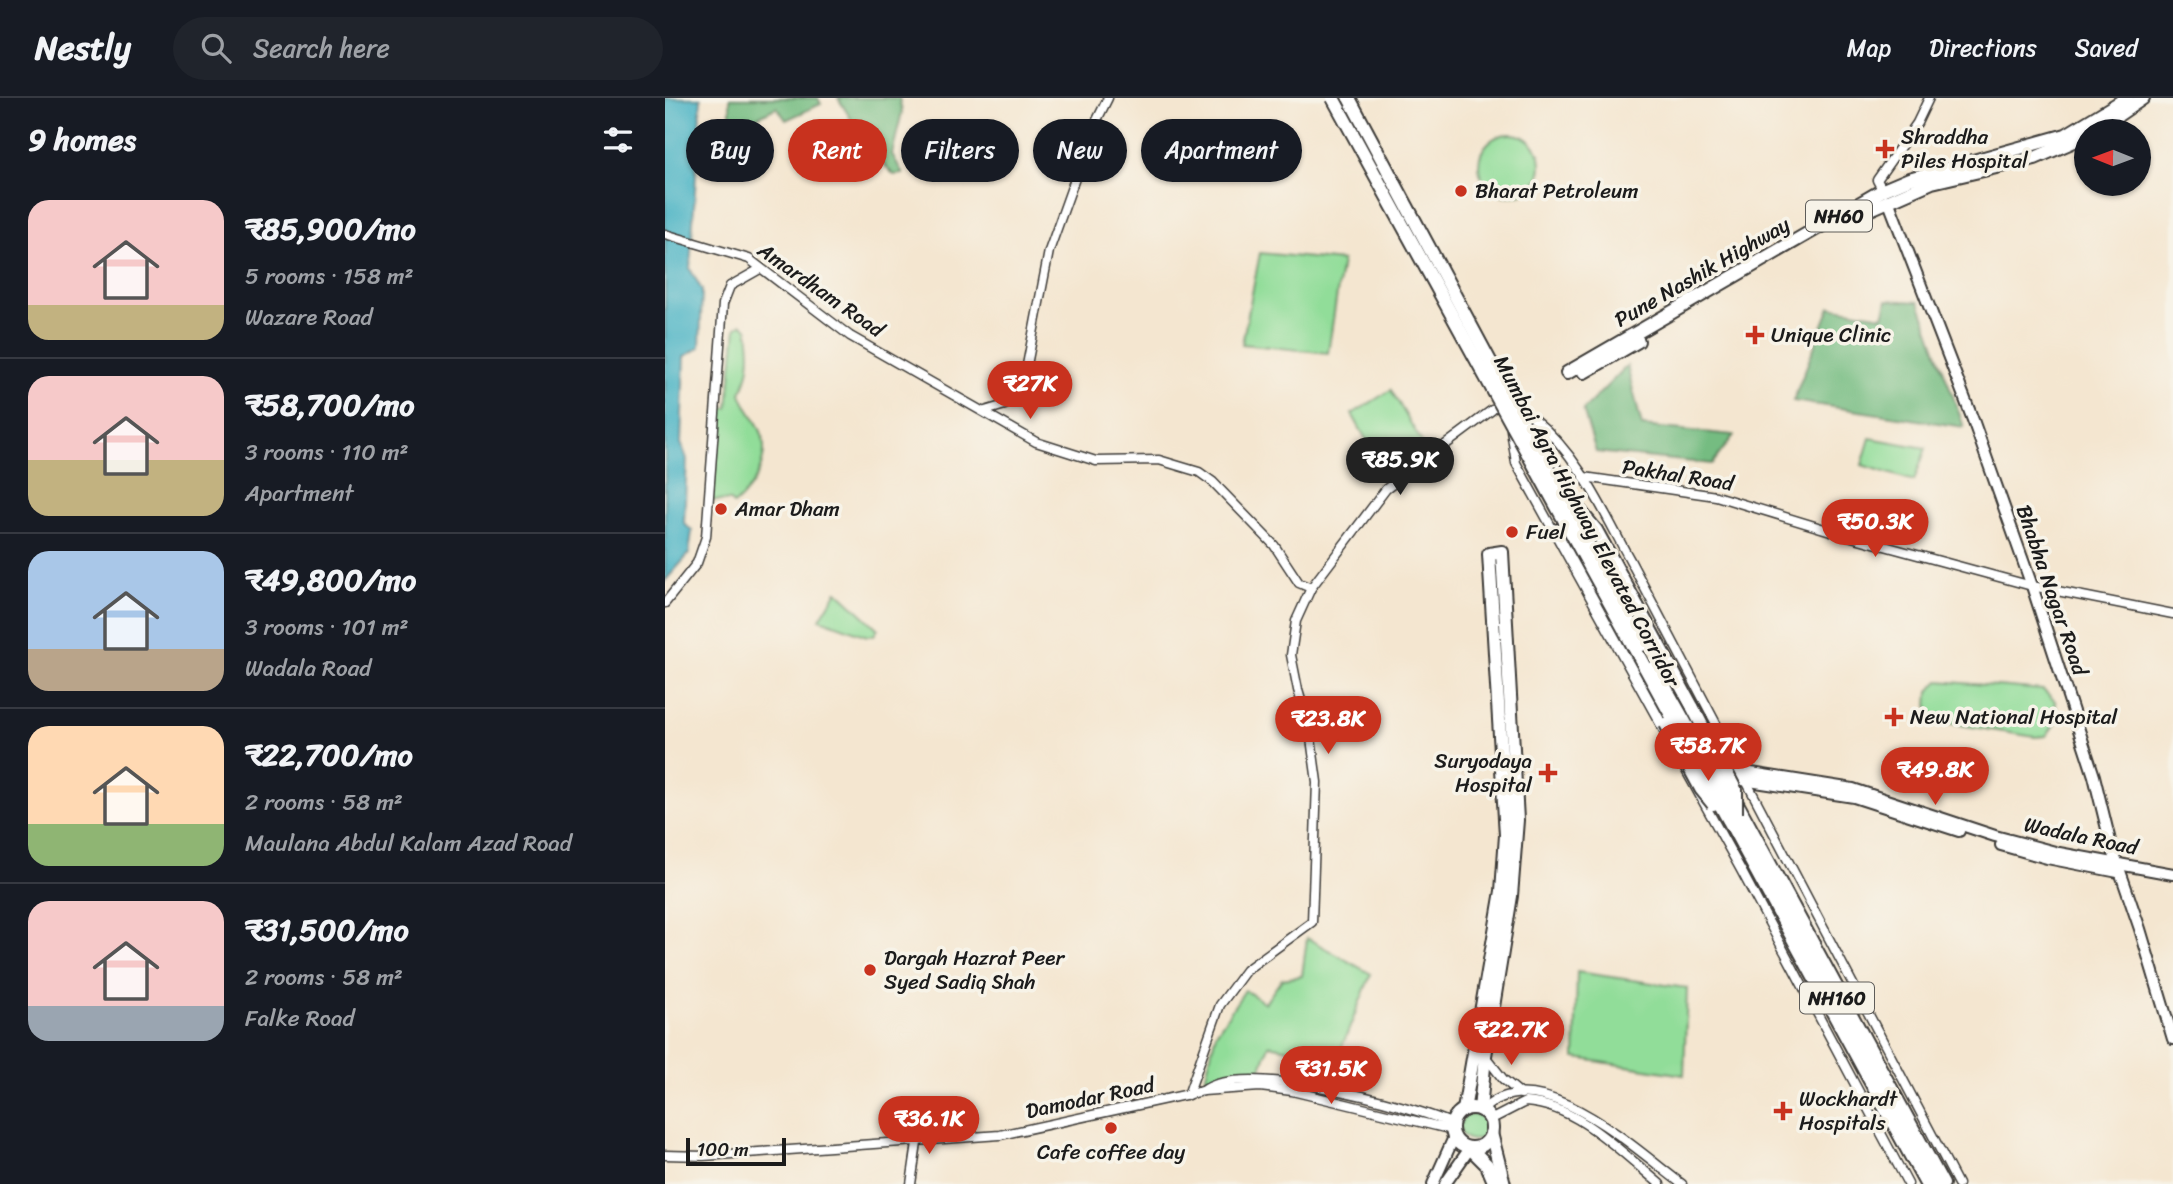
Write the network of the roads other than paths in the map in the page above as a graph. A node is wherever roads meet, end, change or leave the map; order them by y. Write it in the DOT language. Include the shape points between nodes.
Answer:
graph roads {
  1 [pos="1108,98"];
  2 [pos="1333,98"];
  3 [pos="1349,98"];
  4 [pos="1929,98"];
  5 [pos="2127,98"];
  6 [pos="2143,98"];
  7 [pos="2112,119"];
  8 [pos="2074,141"];
  9 [pos="1885,195"];
  10 [pos="665,234"];
  11 [pos="760,269"];
  12 [pos="1569,376"];
  13 [pos="1492,410"];
  14 [pos="985,411"];
  15 [pos="1532,421"];
  16 [pos="1510,430"];
  17 [pos="1584,477"];
  18 [pos="1581,512"];
  19 [pos="1562,523"];
  20 [pos="2032,586"];
  21 [pos="1311,587"];
  22 [pos="665,603"];
  23 [pos="2173,614"];
  24 [pos="1688,768"];
  25 [pos="1721,772"];
  26 [pos="1741,775"];
  27 [pos="1732,816"];
  28 [pos="2120,869"];
  29 [pos="2173,874"];
  30 [pos="2173,881"];
  31 [pos="2173,1039"];
  32 [pos="1485,1056"];
  33 [pos="1188,1094"];
  34 [pos="1521,1094"];
  35 [pos="1464,1110"];
  36 [pos="1486,1119"];
  37 [pos="1453,1130"];
  38 [pos="917,1143"];
  39 [pos="1470,1148"];
  40 [pos="665,1155"];
  41 [pos="911,1184"];
  42 [pos="1433,1184"];
  43 [pos="1445,1184"];
  44 [pos="1495,1184"];
  45 [pos="1504,1184"];
  46 [pos="1660,1184"];
  47 [pos="1682,1184"];
  48 [pos="1908,1184"];
  49 [pos="1920,1184"];
  50 [pos="1926,1184"];
  51 [pos="1936,1184"];
  52 [pos="1944,1184"];
  53 [pos="1958,1184"];
  1 -- 14 [label="street" via="1049,251 1022,391 1005,405"];
  2 -- 27 [label="highway, Mumbai Agra Highway Elevated Corridor, bridge"];
  3 -- 27 [label="highway, Mumbai Agra Highway Elevated Corridor, bridge"];
  4 -- 9 [label="street" via="1911,133 1877,180"];
  5 -- 9 [label="highway, NH60" via="2066,135 1909,179"];
  6 -- 7 [label="highway"];
  8 -- 9 [label="highway, NH60" via="2035,158"];
  9 -- 12 [label="highway, NH60"];
  9 -- 20 [label="main road, Bhabha Nagar Road"];
  10 -- 11 [label="street, Amardham Road" via="749,259"];
  11 -- 14 [label="street, Amardham Road" via="850,336"];
  11 -- 22 [label="street" via="730,286 723,304 706,537 697,563"];
  13 -- 21 [label="street" via="1386,489"];
  14 -- 21 [label="street, Amardham Road" via="1036,442 1096,461 1159,460 1199,472 1274,545 1299,583"];
  15 -- 17 [label="street" via="1555,436"];
  15 -- 18 [label="main road"];
  16 -- 19 [label="main road"];
  16 -- 24 [label="street" via="1516,463"];
  17 -- 20 [label="street, Pakhal Road" via="1716,496"];
  17 -- 26 [label="street"];
  18 -- 25 [label="main road"];
  18 -- 27 [label="highway, bridge" via="1596,530 1736,791"];
  19 -- 24 [label="main road"];
  19 -- 27 [label="highway, bridge" via="1701,789"];
  20 -- 23 [label="street, Pakhal Road"];
  20 -- 28 [label="main road, Bhabha Nagar Road"];
  21 -- 33 [label="street" via="1296,621 1291,654 1311,731 1317,782 1312,922 1245,970 1220,1005"];
  24 -- 25 [label="main road, Wadala Road"];
  24 -- 48 [label="street"];
  24 -- 49 [label="main road"];
  25 -- 26 [label="main road, Wadala Road"];
  25 -- 52 [label="main road"];
  26 -- 28 [label="main road, Wadala Road" via="1854,797 2047,858"];
  26 -- 53 [label="street"];
  27 -- 50 [label="highway, Mumbai Agra Highway Elevated Corridor / NH160"];
  27 -- 51 [label="highway, Mumbai Agra Highway Elevated Corridor / NH160"];
  28 -- 29 [label="main road, Wadala Road"];
  28 -- 30 [label="main road, Wadala Road"];
  28 -- 31 [label="main road, Bhabha Nagar Road"];
  32 -- 34 [label="street"];
  32 -- 35 [label="highway" via="1511,896 1517,820 1496,553 1506,835 1502,891"];
  32 -- 36 [label="highway"];
  33 -- 37 [label="street, Damodar Road" via="1260,1087 1292,1091"];
  33 -- 38 [label="street, Damodar Road" via="1010,1133"];
  34 -- 36 [label="street" via="1495,1100"];
  34 -- 47 [label="street" via="1537,1094 1595,1119"];
  35 -- 36 [label="highway"];
  35 -- 37 [label="highway"];
  36 -- 39 [label="highway" via="1485,1143"];
  36 -- 45 [label="highway"];
  36 -- 46 [label="street" via="1525,1102 1563,1113 1601,1136"];
  37 -- 39 [label="highway" via="1461,1144"];
  37 -- 42 [label="main road"];
  38 -- 40 [label="street, Damodar Road"];
  38 -- 41 [label="street"];
  39 -- 43 [label="main road"];
  39 -- 44 [label="highway" via="1487,1165"];
}
